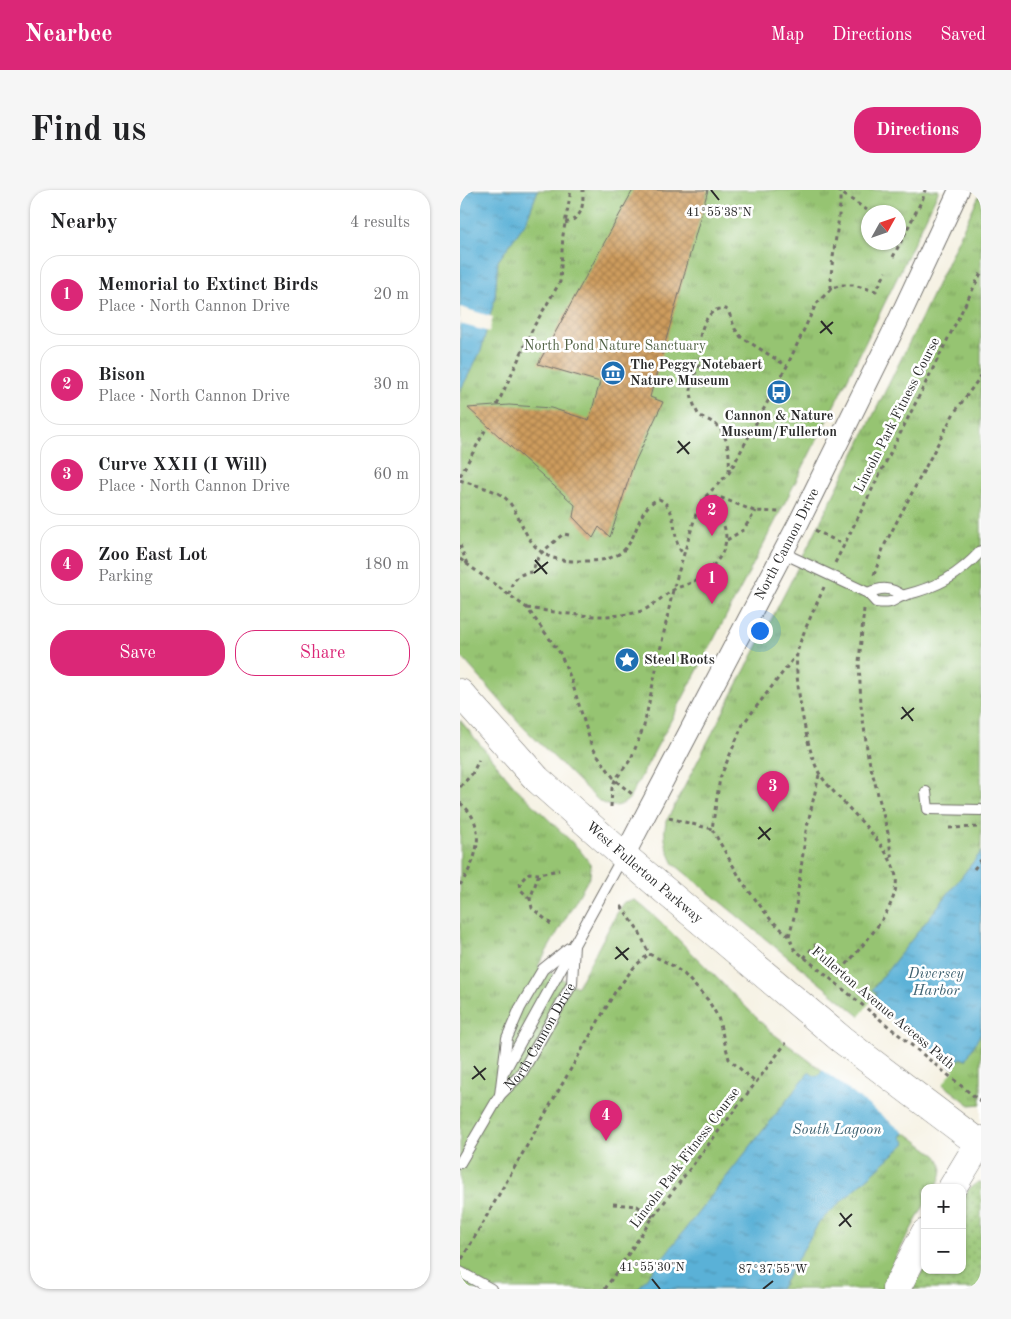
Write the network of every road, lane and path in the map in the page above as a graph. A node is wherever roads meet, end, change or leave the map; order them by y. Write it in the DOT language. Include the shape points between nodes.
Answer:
graph roads {
  1 [pos="571,190"];
  2 [pos="584,190"];
  3 [pos="925,190"];
  4 [pos="959,190"];
  5 [pos="838,191"];
  6 [pos="861,206"];
  7 [pos="565,223"];
  8 [pos="906,231"];
  9 [pos="897,250"];
  10 [pos="893,257"];
  11 [pos="886,272"];
  12 [pos="981,273"];
  13 [pos="831,289"];
  14 [pos="787,366"];
  15 [pos="981,376"];
  16 [pos="497,405"];
  17 [pos="487,426"];
  18 [pos="462,468"];
  19 [pos="730,473"];
  20 [pos="460,478"];
  21 [pos="704,498"];
  22 [pos="756,511"];
  23 [pos="780,512"];
  24 [pos="815,530"];
  25 [pos="569,535"];
  26 [pos="727,540"];
  27 [pos="460,545"];
  28 [pos="844,545"];
  29 [pos="981,551"];
  30 [pos="541,553"];
  31 [pos="783,553"];
  32 [pos="684,554"];
  33 [pos="460,559"];
  34 [pos="833,566"];
  35 [pos="468,567"];
  36 [pos="824,586"];
  37 [pos="870,588"];
  38 [pos="673,590"];
  39 [pos="509,595"];
  40 [pos="864,606"];
  41 [pos="527,608"];
  42 [pos="797,653"];
  43 [pos="460,693"];
  44 [pos="479,760"];
  45 [pos="820,774"];
  46 [pos="615,780"];
  47 [pos="460,787"];
  48 [pos="926,792"];
  49 [pos="632,794"];
  50 [pos="460,803"];
  51 [pos="611,807"];
  52 [pos="981,810"];
  53 [pos="669,818"];
  54 [pos="981,827"];
  55 [pos="949,828"];
  56 [pos="712,829"];
  57 [pos="624,856"];
  58 [pos="981,860"];
  59 [pos="892,862"];
  60 [pos="974,869"];
  61 [pos="558,870"];
  62 [pos="539,874"];
  63 [pos="460,885"];
  64 [pos="530,899"];
  65 [pos="621,906"];
  66 [pos="551,924"];
  67 [pos="789,936"];
  68 [pos="574,944"];
  69 [pos="649,954"];
  70 [pos="804,958"];
  71 [pos="843,969"];
  72 [pos="839,974"];
  73 [pos="786,1043"];
  74 [pos="504,1072"];
  75 [pos="756,1084"];
  76 [pos="500,1095"];
  77 [pos="981,1102"];
  78 [pos="980,1143"];
  79 [pos="460,1163"];
  80 [pos="954,1184"];
  81 [pos="613,1204"];
  82 [pos="652,1217"];
  83 [pos="921,1241"];
  84 [pos="460,1262"];
  85 [pos="460,1272"];
  86 [pos="491,1289"];
  87 [pos="605,1289"];
  88 [pos="896,1289"];
  1 -- 7 [label="path"];
  2 -- 7 [label="path" via="583,210 575,220"];
  3 -- 8 [label="path"];
  4 -- 31 [label="street, North Cannon Drive"];
  5 -- 6 [label="path"];
  5 -- 13 [label="path" via="841,215 830,273"];
  7 -- 16 [label="path" via="560,282 525,344"];
  9 -- 10 [label="path"];
  11 -- 13 [label="path" via="876,291 854,285"];
  12 -- 28 [label="path, Lincoln Park Fitness Course"];
  13 -- 14 [label="path" via="816,304"];
  14 -- 19 [label="path"];
  14 -- 19 [label="path" via="741,337 728,310 714,310 707,317 700,340 701,359 691,385 692,394 698,414 712,422 724,436"];
  15 -- 37 [label="path" via="954,413 901,513 884,546"];
  17 -- 18 [label="path"];
  18 -- 20 [label="path"];
  19 -- 21 [label="path"];
  20 -- 30 [label="path" via="502,496 513,506 532,544"];
  21 -- 22 [label="path" via="719,497"];
  21 -- 26 [label="path" via="717,510 726,527"];
  21 -- 32 [label="path"];
  22 -- 23 [label="path"];
  22 -- 26 [label="path" via="743,530"];
  24 -- 28 [label="path"];
  25 -- 30 [label="path" via="563,534"];
  26 -- 38 [label="path" via="720,556 707,571"];
  27 -- 35 [label="path"];
  28 -- 34 [label="path, Lincoln Park Fitness Course"];
  29 -- 37 [label="lane" via="954,576 937,586 903,596 893,589"];
  30 -- 32 [label="path" via="551,559 591,562 616,556 632,539 643,510 650,502 659,499 667,503 672,513 677,546"];
  30 -- 39 [label="path" via="532,572 520,574 514,580"];
  31 -- 37 [label="lane"];
  31 -- 57 [label="street, North Cannon Drive"];
  32 -- 38 [label="path"];
  33 -- 35 [label="path"];
  35 -- 39 [label="path"];
  36 -- 42 [label="path"];
  38 -- 41 [label="path" via="639,612 586,617"];
  38 -- 46 [label="path" via="644,726 631,759"];
  39 -- 41 [label="path"];
  40 -- 59 [label="path" via="859,662 861,705 868,756 888,833"];
  41 -- 46 [label="path" via="560,653 592,747"];
  42 -- 45 [label="path" via="803,724"];
  42 -- 56 [label="path" via="743,724 720,778"];
  43 -- 57 [label="main road, West Fullerton Parkway" via="537,779"];
  44 -- 47 [label="path"];
  45 -- 59 [label="path"];
  45 -- 67 [label="path" via="806,831"];
  46 -- 49 [label="path"];
  46 -- 51 [label="path"];
  48 -- 52 [label="lane" via="928,809"];
  50 -- 63 [label="path" via="470,810 477,824 472,862"];
  53 -- 56 [label="path"];
  54 -- 55 [label="path"];
  56 -- 67 [label="path, Fullerton Avenue Access Path" via="743,883 771,920"];
  57 -- 68 [label="lane, North Cannon Drive"];
  57 -- 78 [label="main road, West Fullerton Parkway" via="841,1040"];
  58 -- 60 [label="path"];
  59 -- 71 [label="path" via="897,884 894,898 887,913"];
  61 -- 62 [label="path"];
  62 -- 64 [label="path"];
  62 -- 64 [label="path" via="529,873 520,882 521,890"];
  64 -- 66 [label="path" via="532,908"];
  65 -- 69 [label="path" via="639,931"];
  67 -- 70 [label="path, Fullerton Avenue Access Path" via="794,950"];
  68 -- 74 [label="lane, North Cannon Drive"];
  68 -- 74 [label="lane, North Cannon Drive" via="543,969 520,1008 507,1038"];
  68 -- 76 [label="lane, North Cannon Drive" via="572,984 521,1074"];
  69 -- 75 [label="path" via="684,974 708,1000 718,1017 729,1058"];
  69 -- 84 [label="path" via="634,966 615,992"];
  70 -- 71 [label="path" via="815,945"];
  70 -- 77 [label="path, Fullerton Avenue Access Path"];
  71 -- 72 [label="path"];
  73 -- 75 [label="path, Lincoln Park Fitness Course"];
  74 -- 76 [label="lane, North Cannon Drive"];
  75 -- 82 [label="path, Lincoln Park Fitness Course"];
  76 -- 79 [label="lane, North Cannon Drive"];
  78 -- 80 [label="main road"];
  81 -- 82 [label="path" via="637,1206"];
  82 -- 87 [label="path, Lincoln Park Fitness Course"];
  83 -- 88 [label="main road"];
  85 -- 86 [label="lane"];
}
